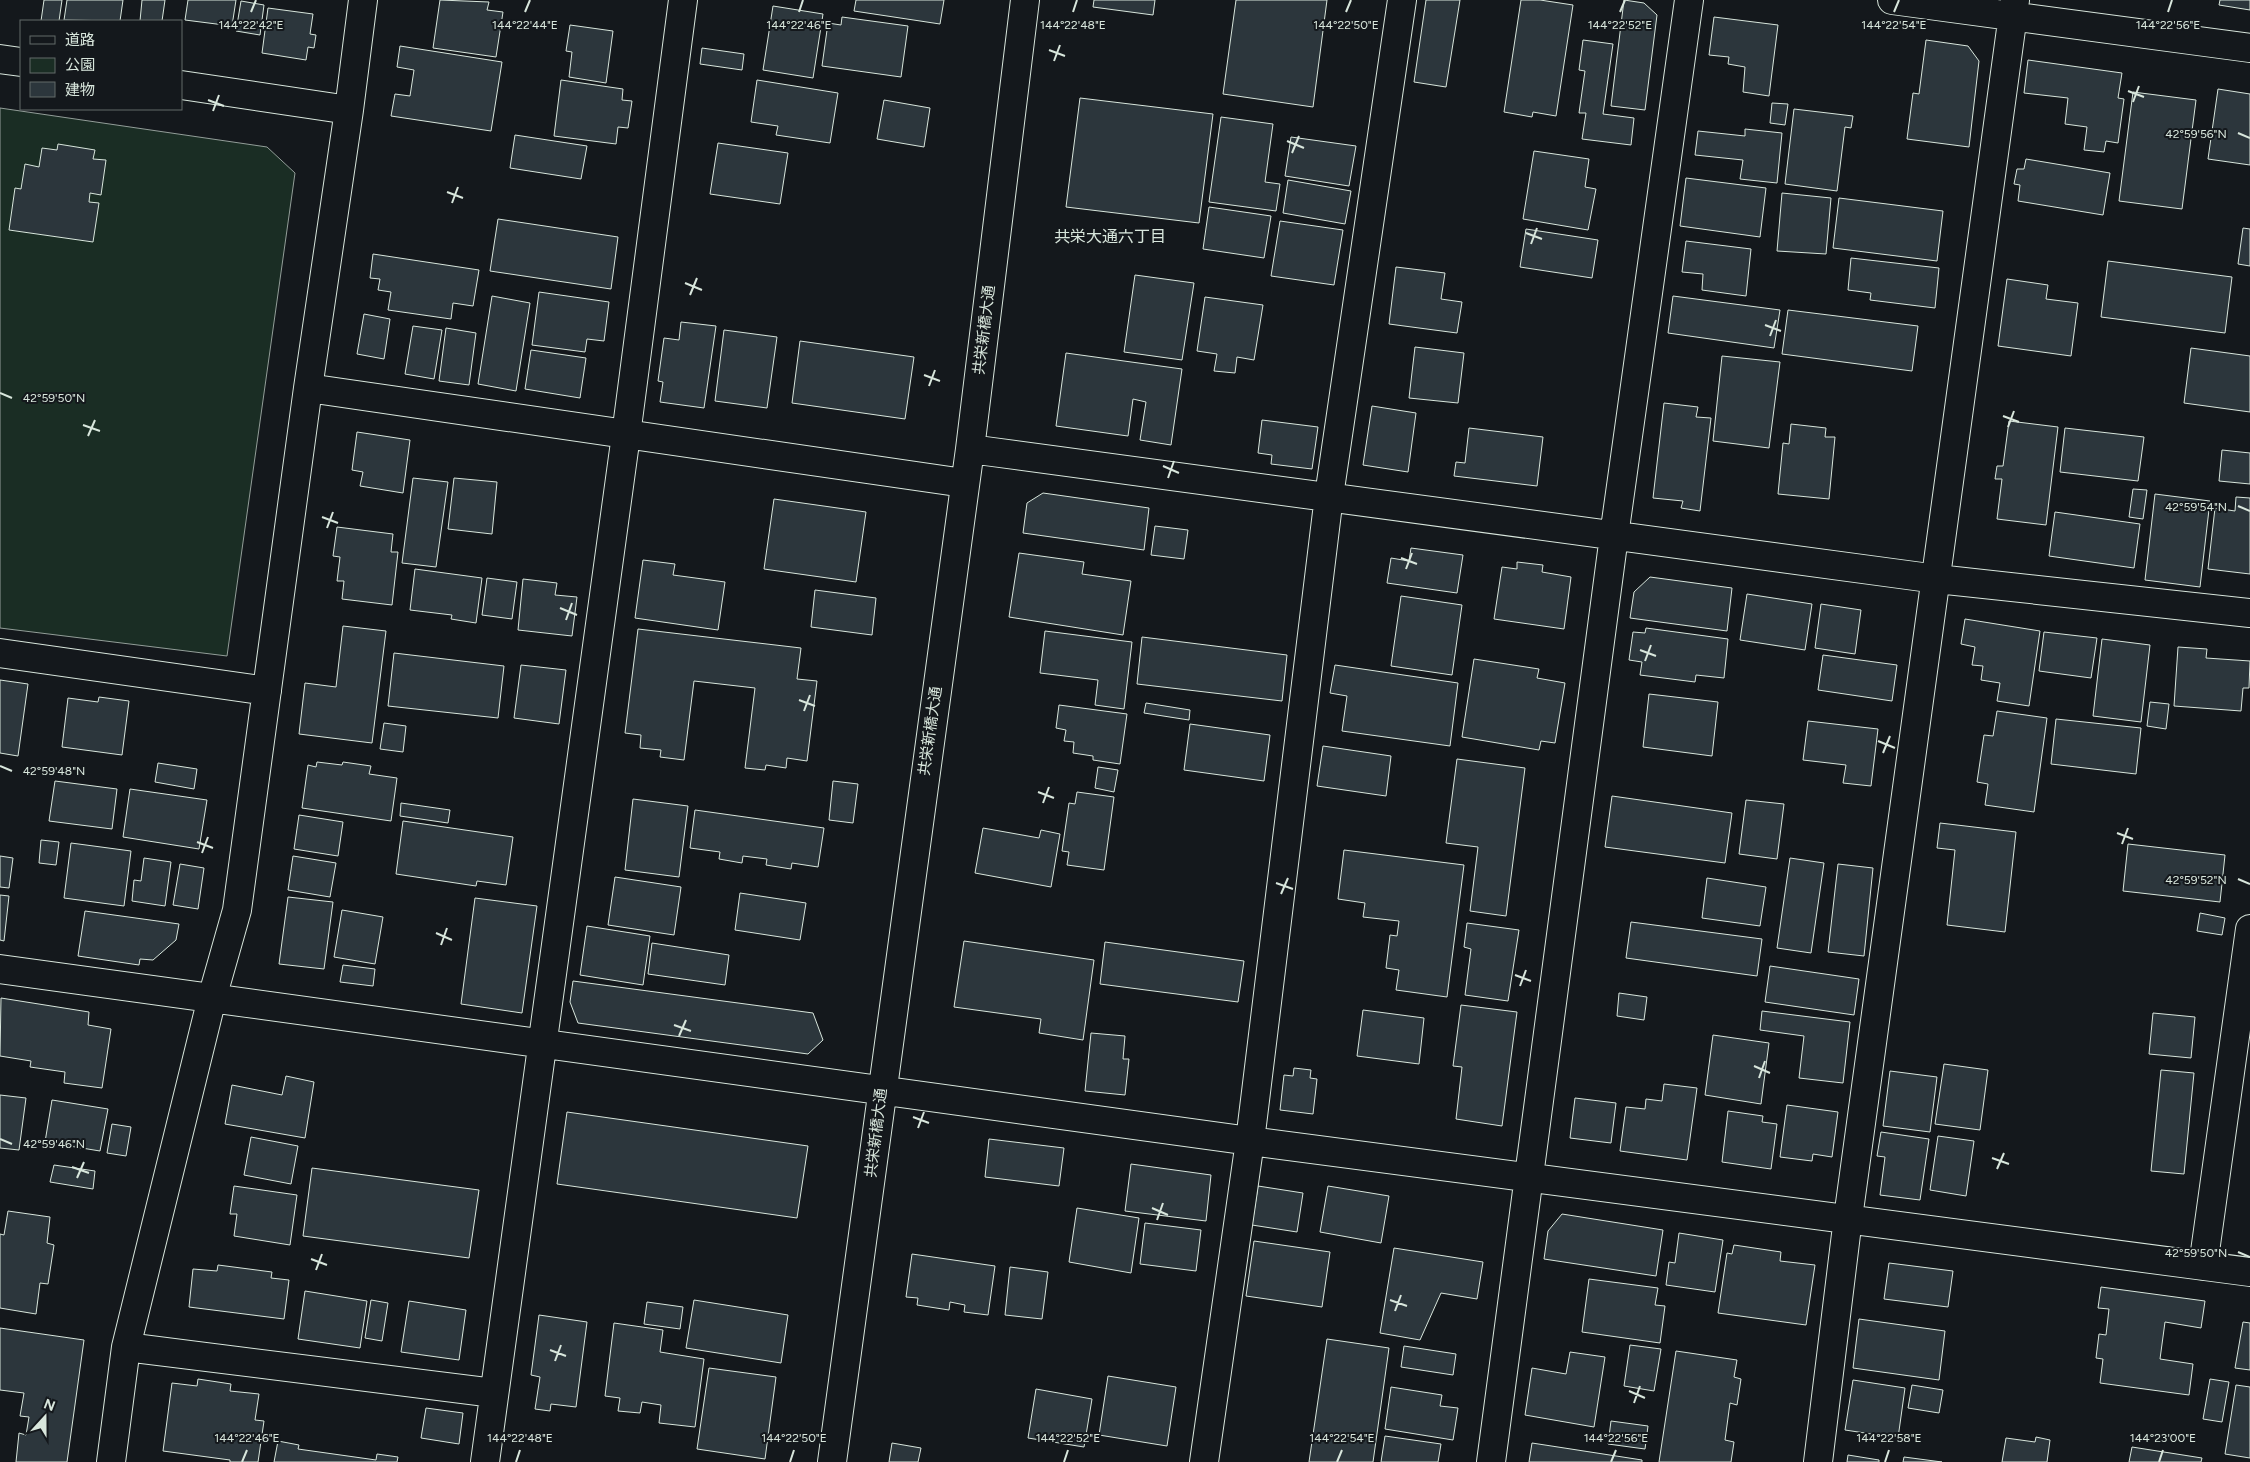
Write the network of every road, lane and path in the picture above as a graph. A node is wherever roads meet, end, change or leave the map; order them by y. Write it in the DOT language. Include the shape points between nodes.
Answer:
graph roads {
  1 [pos="363,0"];
  2 [pos="683,0"];
  3 [pos="1025,0"];
  4 [pos="1402,0"];
  5 [pos="1689,0"];
  6 [pos="1892,0"];
  7 [pos="2014,7"];
  8 [pos="2250,48"];
  9 [pos="0,59"];
  10 [pos="20,62"];
  11 [pos="182,86"];
  12 [pos="350,110"];
  13 [pos="308,388"];
  14 [pos="626,435"];
  15 [pos="970,449"];
  16 [pos="964,483"];
  17 [pos="1329,496"];
  18 [pos="1614,536"];
  19 [pos="1937,579"];
  20 [pos="2250,613"];
  21 [pos="0,653"];
  22 [pos="267,691"];
  23 [pos="2250,929"];
  24 [pos="0,969"];
  25 [pos="212,998"];
  26 [pos="541,1045"];
  27 [pos="881,1091"];
  28 [pos="1250,1141"];
  29 [pos="1530,1177"];
  30 [pos="1848,1218"];
  31 [pos="2203,1266"];
  32 [pos="2250,1272"];
  33 [pos="126,1347"];
  34 [pos="494,1393"];
  35 [pos="111,1462"];
  36 [pos="485,1462"];
  37 [pos="832,1462"];
  38 [pos="1204,1462"];
  39 [pos="1491,1462"];
  40 [pos="1818,1462"];
  1 -- 12 [label="street"];
  2 -- 14 [label="street"];
  3 -- 15 [label="street, 共栄新橋大通"];
  4 -- 17 [label="street"];
  5 -- 18 [label="street"];
  6 -- 7 [label="street"];
  7 -- 8 [label="street"];
  7 -- 19 [label="street"];
  9 -- 10 [label="street"];
  11 -- 12 [label="street"];
  12 -- 13 [label="street"];
  13 -- 14 [label="street"];
  13 -- 22 [label="street"];
  14 -- 16 [label="street"];
  14 -- 26 [label="street"];
  15 -- 16 [label="street, 共栄新橋大通"];
  15 -- 17 [label="street"];
  16 -- 27 [label="street, 共栄新橋大通"];
  17 -- 18 [label="street"];
  17 -- 28 [label="street"];
  18 -- 19 [label="street"];
  18 -- 29 [label="street"];
  19 -- 20 [label="street"];
  19 -- 30 [label="street"];
  21 -- 22 [label="street"];
  22 -- 25 [label="street" via="237,910"];
  23 -- 31 [label="street"];
  24 -- 25 [label="street"];
  25 -- 26 [label="street"];
  25 -- 33 [label="street"];
  26 -- 27 [label="street"];
  26 -- 34 [label="street"];
  27 -- 28 [label="street"];
  27 -- 37 [label="street, 共栄新橋大通"];
  28 -- 29 [label="street"];
  28 -- 38 [label="street"];
  29 -- 30 [label="street"];
  29 -- 39 [label="street"];
  30 -- 31 [label="street"];
  30 -- 40 [label="street"];
  31 -- 32 [label="street"];
  33 -- 34 [label="street"];
  33 -- 35 [label="street"];
  34 -- 36 [label="street"];
}
